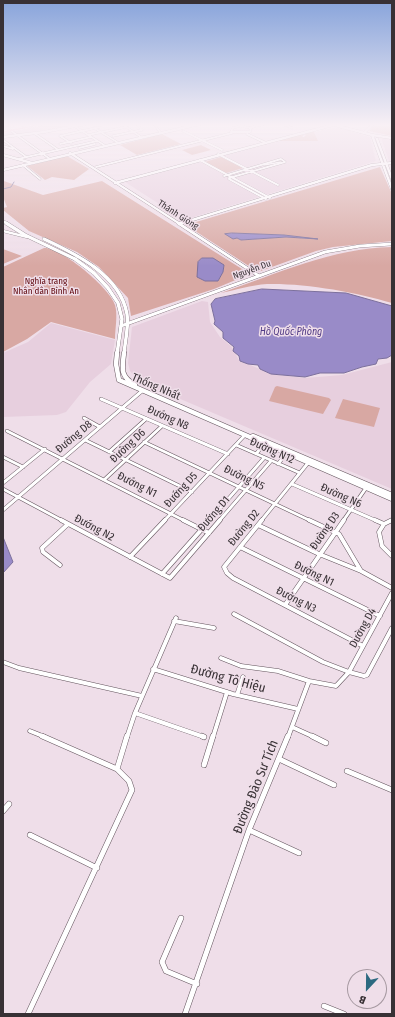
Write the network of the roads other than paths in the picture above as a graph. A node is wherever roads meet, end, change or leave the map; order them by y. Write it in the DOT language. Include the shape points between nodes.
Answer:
graph roads {
  1 [pos="30,171"];
  2 [pos="100,171"];
  3 [pos="102,171"];
  4 [pos="154,171"];
  5 [pos="215,171"];
  6 [pos="221,171"];
  7 [pos="239,171"];
  8 [pos="350,171"];
  9 [pos="385,171"];
  10 [pos="252,172"];
  11 [pos="358,172"];
  12 [pos="227,175"];
  13 [pos="224,176"];
  14 [pos="228,178"];
  15 [pos="232,178"];
  16 [pos="40,179"];
  17 [pos="116,182"];
  18 [pos="278,185"];
  19 [pos="251,188"];
  20 [pos="248,189"];
  21 [pos="392,189"];
  22 [pos="267,198"];
  23 [pos="3,216"];
  24 [pos="3,221"];
  25 [pos="181,224"];
  26 [pos="3,231"];
  27 [pos="33,239"];
  28 [pos="52,243"];
  29 [pos="392,243"];
  30 [pos="48,245"];
  31 [pos="259,275"];
  32 [pos="127,324"];
  33 [pos="122,325"];
  34 [pos="116,374"];
  35 [pos="123,374"];
  36 [pos="142,391"];
  37 [pos="101,399"];
  38 [pos="122,408"];
  39 [pos="84,418"];
  40 [pos="146,419"];
  41 [pos="162,426"];
  42 [pos="100,427"];
  43 [pos="7,431"];
  44 [pos="246,434"];
  45 [pos="85,440"];
  46 [pos="144,442"];
  47 [pos="264,444"];
  48 [pos="236,445"];
  49 [pos="45,450"];
  50 [pos="109,452"];
  51 [pos="228,454"];
  52 [pos="256,454"];
  53 [pos="286,454"];
  54 [pos="3,458"];
  55 [pos="63,458"];
  56 [pos="264,458"];
  57 [pos="125,460"];
  58 [pos="271,461"];
  59 [pos="309,462"];
  60 [pos="278,464"];
  61 [pos="23,468"];
  62 [pos="210,472"];
  63 [pos="251,472"];
  64 [pos="300,474"];
  65 [pos="259,476"];
  66 [pos="105,479"];
  67 [pos="3,483"];
  68 [pos="292,484"];
  69 [pos="239,486"];
  70 [pos="368,486"];
  71 [pos="3,489"];
  72 [pos="246,490"];
  73 [pos="192,492"];
  74 [pos="392,495"];
  75 [pos="18,497"];
  76 [pos="392,499"];
  77 [pos="227,500"];
  78 [pos="276,503"];
  79 [pos="234,504"];
  80 [pos="351,509"];
  81 [pos="3,510"];
  82 [pos="217,512"];
  83 [pos="172,513"];
  84 [pos="224,515"];
  85 [pos="392,520"];
  86 [pos="68,524"];
  87 [pos="384,524"];
  88 [pos="258,525"];
  89 [pos="202,529"];
  90 [pos="335,531"];
  91 [pos="209,533"];
  92 [pos="240,547"];
  93 [pos="319,554"];
  94 [pos="392,556"];
  95 [pos="130,557"];
  96 [pos="176,558"];
  97 [pos="184,562"];
  98 [pos="60,565"];
  99 [pos="224,567"];
  100 [pos="361,571"];
  101 [pos="162,574"];
  102 [pos="170,578"];
  103 [pos="303,578"];
  104 [pos="392,588"];
  105 [pos="392,593"];
  106 [pos="284,605"];
  107 [pos="234,614"];
  108 [pos="380,616"];
  109 [pos="214,628"];
  110 [pos="392,628"];
  111 [pos="363,646"];
  112 [pos="221,658"];
  113 [pos="3,662"];
  114 [pos="153,669"];
  115 [pos="349,672"];
  116 [pos="243,677"];
  117 [pos="309,681"];
  118 [pos="227,692"];
  119 [pos="237,695"];
  120 [pos="142,696"];
  121 [pos="298,709"];
  122 [pos="135,713"];
  123 [pos="292,727"];
  124 [pos="30,731"];
  125 [pos="204,737"];
  126 [pos="326,743"];
  127 [pos="278,760"];
  128 [pos="204,765"];
  129 [pos="117,769"];
  130 [pos="346,771"];
  131 [pos="334,785"];
  132 [pos="392,790"];
  133 [pos="9,804"];
  134 [pos="3,811"];
  135 [pos="249,830"];
  136 [pos="30,835"];
  137 [pos="299,853"];
  138 [pos="97,868"];
  139 [pos="181,918"];
  140 [pos="197,984"];
  141 [pos="324,1006"];
  142 [pos="28,1014"];
  143 [pos="185,1014"];
  144 [pos="344,1014"];
  1 -- 16 [label="street"];
  2 -- 17 [label="street, Thánh Gióng"];
  3 -- 17 [label="street, Thánh Gióng"];
  4 -- 17 [label="street"];
  5 -- 13 [label="street"];
  6 -- 12 [label="street"];
  7 -- 12 [label="street"];
  8 -- 22 [label="street"];
  9 -- 21 [label="street"];
  10 -- 15 [label="street"];
  10 -- 18 [label="street"];
  11 -- 22 [label="street"];
  12 -- 13 [label="street"];
  12 -- 15 [label="street"];
  13 -- 14 [label="street"];
  14 -- 15 [label="street"];
  14 -- 20 [label="street"];
  15 -- 19 [label="street"];
  17 -- 25 [label="street, Thánh Gióng"];
  19 -- 20 [label="street"];
  19 -- 22 [label="street"];
  20 -- 22 [label="street"];
  22 -- 25 [label="street"];
  23 -- 28 [label="main road, Thống Nhất" via="14,226"];
  24 -- 27 [label="main road, Thống Nhất"];
  25 -- 31 [label="street, Thánh Gióng"];
  26 -- 27 [label="street"];
  27 -- 30 [label="main road, Thống Nhất"];
  28 -- 30 [label="main road"];
  28 -- 32 [label="main road, Thống Nhất" via="86,261 111,284 125,305"];
  29 -- 31 [label="street, Nguyễn Du" via="343,248"];
  30 -- 33 [label="main road, Thống Nhất" via="81,262 106,285 120,306"];
  31 -- 32 [label="street, Nguyễn Du"];
  32 -- 33 [label="street, Nguyễn Du"];
  32 -- 35 [label="main road, Thống Nhất"];
  33 -- 34 [label="main road, Thống Nhất"];
  34 -- 35 [label="main road"];
  34 -- 36 [label="main road, Thống Nhất" via="119,380"];
  35 -- 44 [label="main road, Thống Nhất" via="132,384"];
  36 -- 38 [label="street, Đường D8"];
  36 -- 44 [label="main road, Thống Nhất"];
  37 -- 38 [label="street, Đướng N8"];
  38 -- 40 [label="street, Đướng N8"];
  38 -- 42 [label="street, Đường D8"];
  39 -- 42 [label="street"];
  40 -- 41 [label="street, Đướng N8"];
  40 -- 50 [label="street"];
  41 -- 46 [label="street, Đường D6"];
  41 -- 51 [label="street, Đướng N8"];
  42 -- 45 [label="street, Đường D8"];
  43 -- 49 [label="street, Đướng N1"];
  44 -- 47 [label="main road, Thống Nhất"];
  44 -- 48 [label="street, Đướng D5"];
  44 -- 59 [label="main road, Thống Nhất"];
  45 -- 50 [label="street"];
  45 -- 55 [label="street, Đường D8"];
  46 -- 57 [label="street, Đường D6"];
  46 -- 62 [label="street, Đường N5"];
  47 -- 52 [label="street"];
  47 -- 53 [label="main road, Thống Nhất"];
  48 -- 51 [label="street, Đướng D5"];
  48 -- 52 [label="street, Đường N12"];
  49 -- 55 [label="street, Đướng N1"];
  49 -- 61 [label="street"];
  50 -- 57 [label="street"];
  51 -- 62 [label="street, Đướng D5"];
  52 -- 56 [label="street, Đường N12"];
  53 -- 59 [label="main road, Thống Nhất"];
  53 -- 60 [label="street"];
  54 -- 61 [label="street"];
  55 -- 66 [label="street, Đướng N1"];
  55 -- 75 [label="street, Đường D8"];
  56 -- 58 [label="street, Đường N12"];
  56 -- 63 [label="street, Đướng D1"];
  57 -- 66 [label="street, Đường D6"];
  57 -- 73 [label="street"];
  58 -- 60 [label="street, Đường N12"];
  58 -- 65 [label="street, Đướng D1"];
  59 -- 64 [label="street, Đường D2"];
  59 -- 70 [label="main road, Thống Nhất"];
  60 -- 64 [label="street, Đường N12"];
  61 -- 67 [label="street"];
  62 -- 69 [label="street, Đường N5"];
  62 -- 73 [label="street, Đướng D5"];
  63 -- 65 [label="street"];
  63 -- 69 [label="street, Đướng D1"];
  64 -- 68 [label="street, Đường D2"];
  65 -- 72 [label="street, Đướng D1"];
  66 -- 83 [label="street, Đướng N1"];
  68 -- 78 [label="street, Đường D2"];
  68 -- 80 [label="street, Đường N6"];
  69 -- 72 [label="street, Đường N5"];
  69 -- 77 [label="street, Đướng D1"];
  70 -- 74 [label="main road, Thống Nhất"];
  70 -- 76 [label="main road, Thống Nhất"];
  70 -- 80 [label="street, Đường D3"];
  71 -- 75 [label="street, Đướng N2"];
  72 -- 78 [label="street, Đường N5"];
  72 -- 79 [label="street, Đướng D1"];
  73 -- 83 [label="street, Đướng D5"];
  75 -- 81 [label="street, Đường D8"];
  75 -- 86 [label="street, Đướng N2"];
  77 -- 79 [label="street"];
  77 -- 82 [label="street, Đướng D1"];
  78 -- 88 [label="street, Đường D2"];
  78 -- 90 [label="street, Đường N5"];
  79 -- 84 [label="street, Đướng D1"];
  80 -- 87 [label="street, Đường N6"];
  80 -- 90 [label="street, Đường D3"];
  82 -- 84 [label="street"];
  82 -- 89 [label="street, Đướng D1"];
  83 -- 89 [label="street, Đướng N1"];
  83 -- 95 [label="street, Đướng D5"];
  84 -- 91 [label="street, Đướng D1"];
  85 -- 87 [label="street"];
  86 -- 95 [label="street, Đướng N2"];
  86 -- 98 [label="street" via="42,548 43,552"];
  87 -- 94 [label="street" via="378,532 381,544"];
  88 -- 92 [label="street, Đường D2"];
  88 -- 93 [label="street"];
  89 -- 91 [label="street"];
  89 -- 96 [label="street, Đướng D1"];
  90 -- 93 [label="street, Đường D3"];
  90 -- 100 [label="street" via="342,536"];
  91 -- 97 [label="street, Đướng D1"];
  92 -- 99 [label="street, Đường D2"];
  92 -- 103 [label="street, Đường N1"];
  93 -- 100 [label="street"];
  93 -- 103 [label="street, Đường D3"];
  95 -- 101 [label="street, Đướng N2"];
  96 -- 97 [label="street"];
  96 -- 101 [label="street, Đướng D1"];
  97 -- 102 [label="street, Đướng D1"];
  99 -- 106 [label="street, Đường N3" via="233,578"];
  100 -- 104 [label="street"];
  101 -- 102 [label="street, Đướng N2"];
  103 -- 106 [label="street, Đường D3"];
  103 -- 108 [label="street, Đường N1"];
  105 -- 108 [label="street, Dường D4"];
  106 -- 111 [label="street, Đường N3"];
  107 -- 115 [label="street" via="323,662"];
  108 -- 111 [label="street, Dường D4"];
  109 -- 114 [label="street" via="175,620"];
  110 -- 115 [label="street" via="367,675"];
  111 -- 115 [label="street, Dường D4"];
  112 -- 117 [label="street" via="241,666 278,671"];
  113 -- 120 [label="street" via="19,668"];
  114 -- 118 [label="street, Đường Tô Hiệu"];
  114 -- 120 [label="street"];
  115 -- 117 [label="street" via="336,686"];
  116 -- 119 [label="street"];
  117 -- 121 [label="street, Đường Đào Sư Tích"];
  118 -- 119 [label="street, Đường Tô Hiệu"];
  118 -- 128 [label="street"];
  119 -- 121 [label="street, Đường Tô Hiệu"];
  120 -- 122 [label="street"];
  121 -- 123 [label="street, Đường Đào Sư Tích"];
  122 -- 125 [label="street"];
  122 -- 129 [label="street"];
  123 -- 126 [label="street"];
  123 -- 127 [label="street, Đường Đào Sư Tích"];
  124 -- 129 [label="street"];
  127 -- 131 [label="street"];
  127 -- 135 [label="street, Đường Đào Sư Tích"];
  129 -- 138 [label="street" via="128,778 132,790"];
  130 -- 132 [label="street"];
  133 -- 134 [label="street"];
  135 -- 137 [label="street"];
  135 -- 140 [label="street, Đường Đào Sư Tích"];
  136 -- 138 [label="street"];
  138 -- 142 [label="street"];
  139 -- 140 [label="street" via="162,967"];
  140 -- 143 [label="street, Đường Đào Sư Tích"];
  141 -- 144 [label="street"];
}
